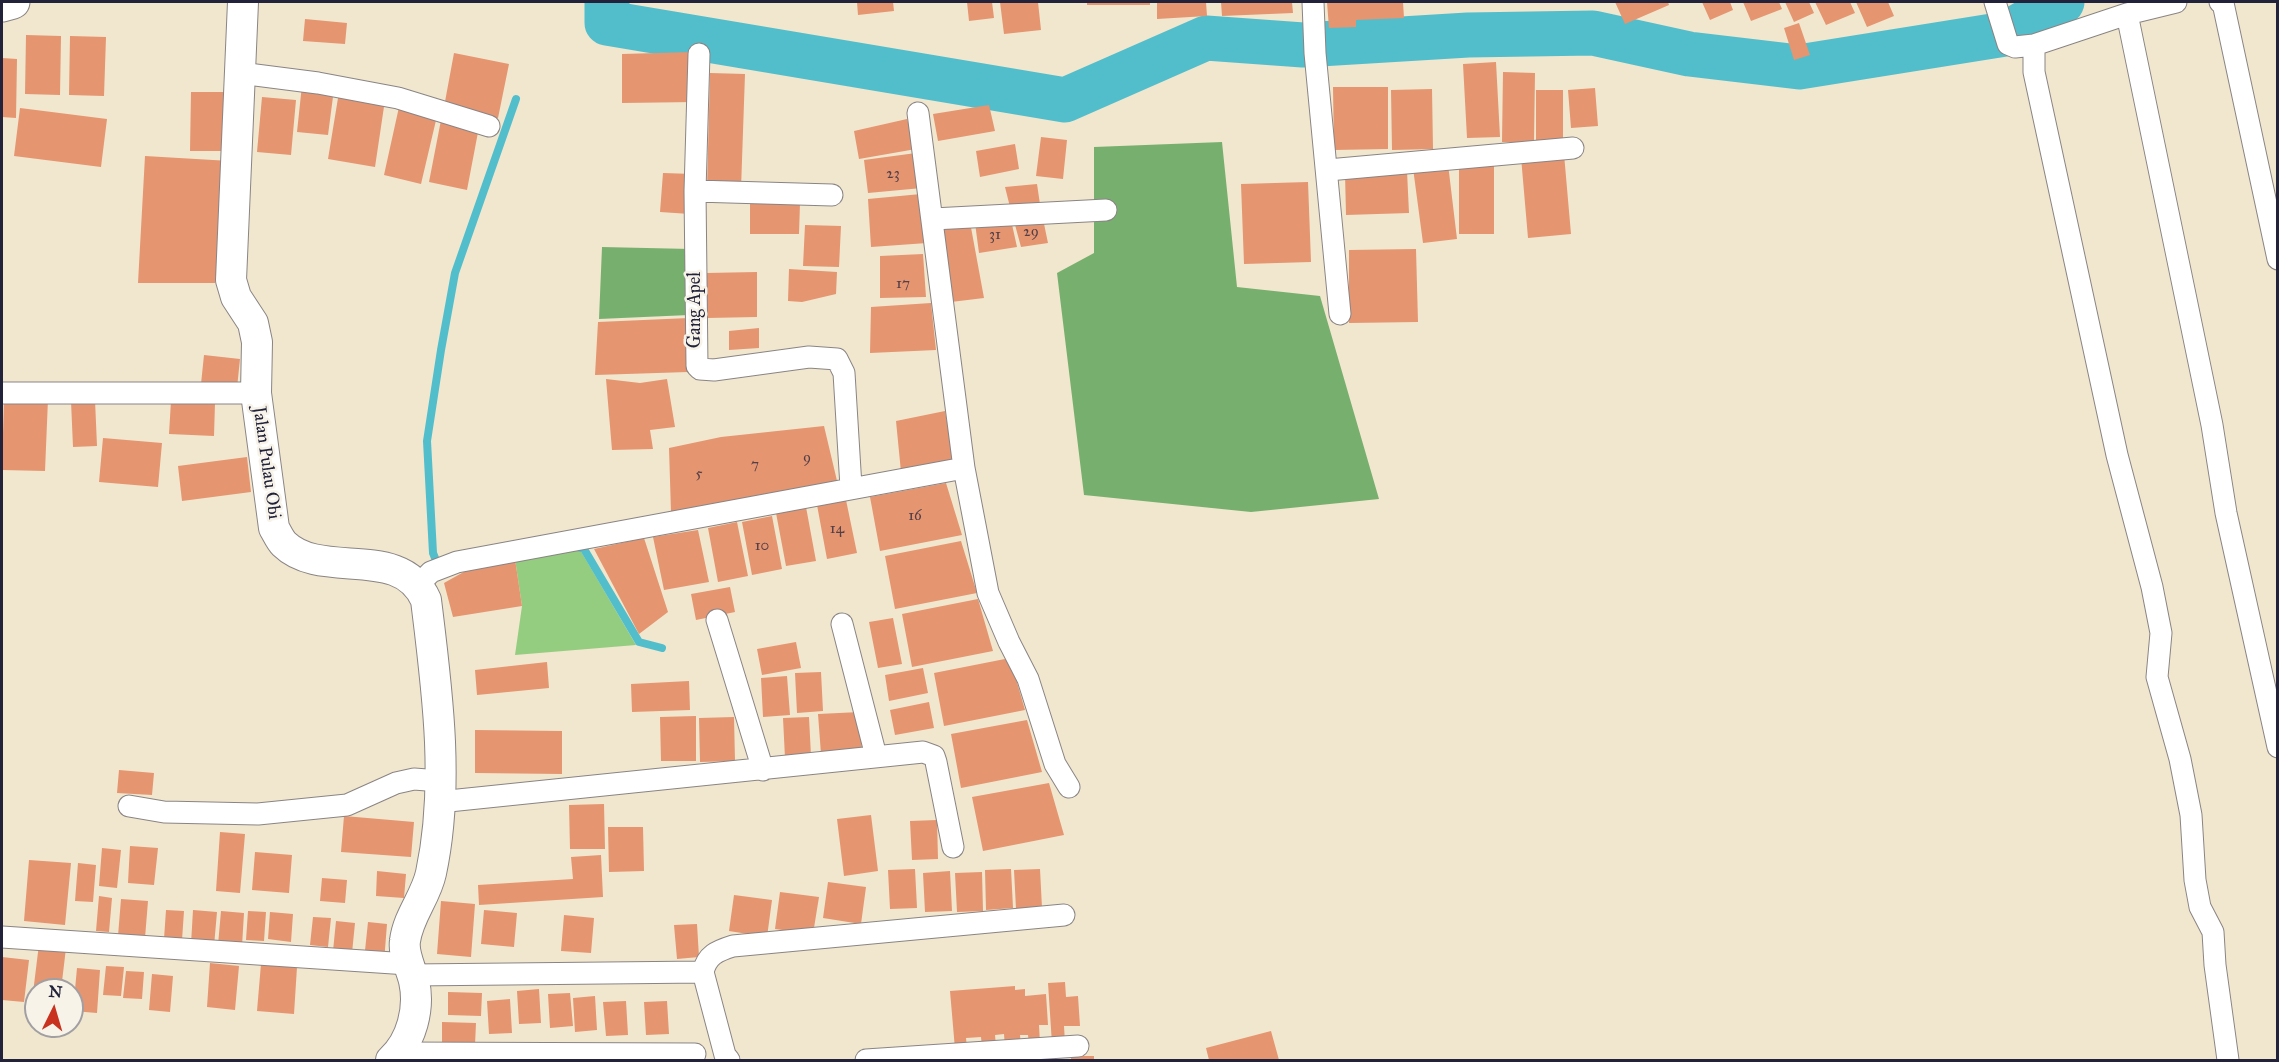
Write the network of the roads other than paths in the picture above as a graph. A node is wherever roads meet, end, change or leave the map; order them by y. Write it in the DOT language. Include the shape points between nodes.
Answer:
graph roads {
  1 [pos="13,2"];
  2 [pos="243,2"];
  3 [pos="1313,2"];
  4 [pos="2176,2"];
  5 [pos="2220,2"];
  6 [pos="2,5"];
  7 [pos="1996,6"];
  8 [pos="2127,14"];
  9 [pos="2034,45"];
  10 [pos="699,54"];
  11 [pos="240,73"];
  12 [pos="918,113"];
  13 [pos="489,126"];
  14 [pos="1573,148"];
  15 [pos="1328,170"];
  16 [pos="695,191"];
  17 [pos="832,195"];
  18 [pos="1106,210"];
  19 [pos="933,219"];
  20 [pos="2277,259"];
  21 [pos="1340,314"];
  22 [pos="2,393"];
  23 [pos="256,393"];
  24 [pos="964,468"];
  25 [pos="851,487"];
  26 [pos="431,574"];
  27 [pos="717,620"];
  28 [pos="842,624"];
  29 [pos="2277,747"];
  30 [pos="876,756"];
  31 [pos="763,770"];
  32 [pos="1070,787"];
  33 [pos="440,791"];
  34 [pos="129,806"];
  35 [pos="953,847"];
  36 [pos="1064,915"];
  37 [pos="2,937"];
  38 [pos="410,970"];
  39 [pos="703,972"];
  40 [pos="1078,1046"];
  41 [pos="695,1054"];
  42 [pos="395,1057"];
  43 [pos="729,1060"];
  44 [pos="866,1060"];
  45 [pos="2228,1060"];
  1 -- 6 [label="highway"];
  2 -- 11 [label="street, Jalan Pulau Obi"];
  3 -- 15 [label="street"];
  4 -- 8 [label="street"];
  5 -- 20 [label="street"];
  7 -- 9 [label="street" via="2007,43 2015,47"];
  8 -- 9 [label="street"];
  8 -- 29 [label="street" via="2212,425 2226,513"];
  9 -- 45 [label="street" via="2038,95 2117,455 2161,633 2157,677 2191,815 2200,907 2213,932"];
  10 -- 16 [label="street, Gang Apel"];
  11 -- 13 [label="street" via="398,98"];
  11 -- 23 [label="street, Jalan Pulau Obi" via="231,280 236,297 253,323 257,342"];
  12 -- 19 [label="street"];
  14 -- 15 [label="street"];
  15 -- 21 [label="street"];
  16 -- 17 [label="street"];
  16 -- 25 [label="street, Gang Apel" via="697,366 714,370 809,357 837,359 844,373"];
  18 -- 19 [label="street"];
  19 -- 24 [label="street"];
  22 -- 23 [label="street"];
  23 -- 26 [label="street, Jalan Pulau Obi" via="274,528 283,543 299,554 404,573"];
  24 -- 25 [label="street"];
  24 -- 32 [label="street" via="988,593 1028,679 1055,764"];
  25 -- 26 [label="street" via="564,543"];
  26 -- 33 [label="street" via="426,600"];
  27 -- 31 [label="street"];
  28 -- 30 [label="street"];
  30 -- 31 [label="street"];
  30 -- 35 [label="street" via="922,752 934,756"];
  31 -- 33 [label="street"];
  33 -- 34 [label="street" via="414,779 346,805 258,814 164,812"];
  33 -- 38 [label="street" via="431,874 404,942"];
  36 -- 39 [label="street" via="733,946 711,956"];
  37 -- 38 [label="street"];
  38 -- 39 [label="street"];
  38 -- 42 [label="street" via="417,1003 412,1026"];
  39 -- 43 [label="street"];
  40 -- 44 [label="street"];
  41 -- 42 [label="street"];
}
